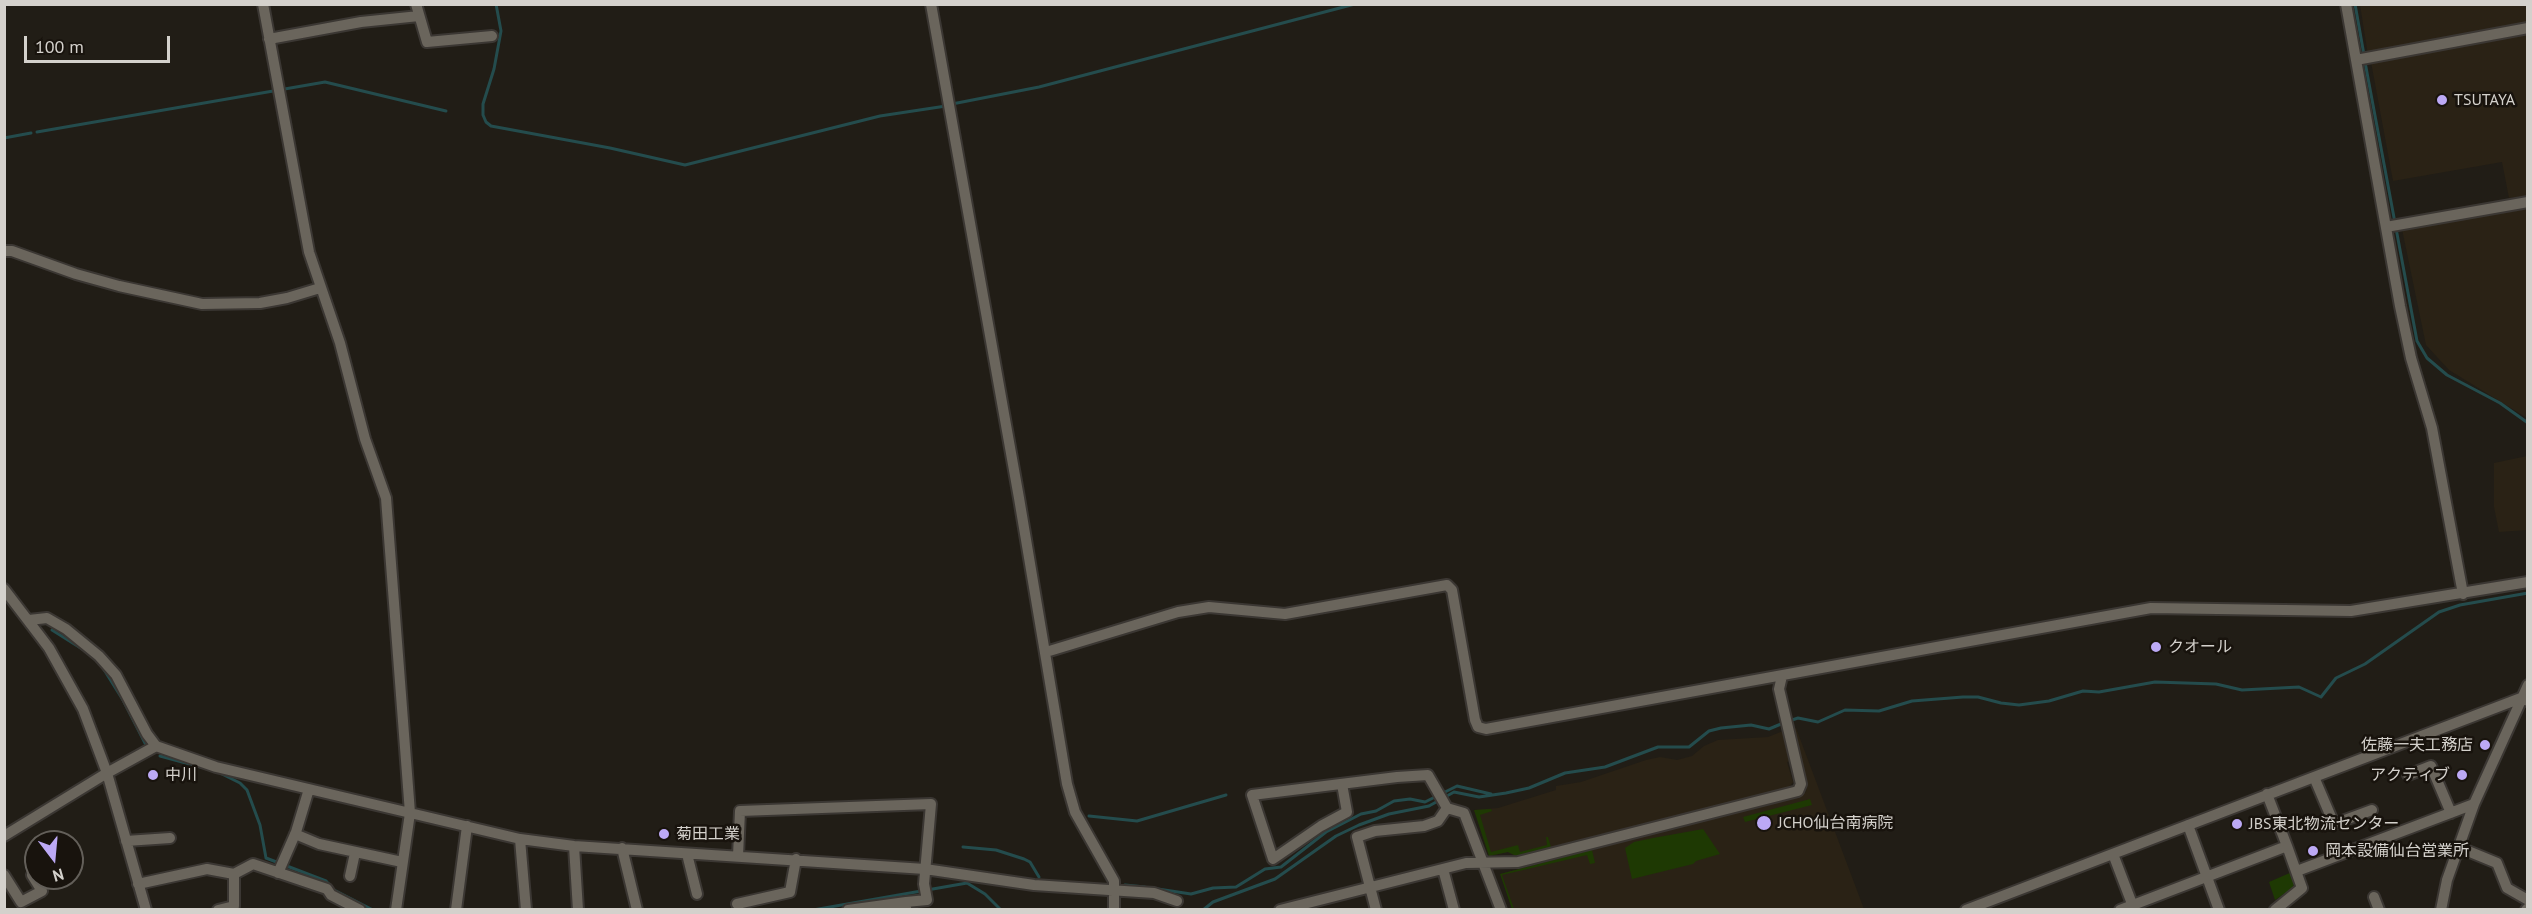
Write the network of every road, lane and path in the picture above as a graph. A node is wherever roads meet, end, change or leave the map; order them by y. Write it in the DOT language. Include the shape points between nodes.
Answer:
graph roads {
  1 [pos="263,4"];
  2 [pos="416,4"];
  3 [pos="931,4"];
  4 [pos="2346,4"];
  5 [pos="420,16"];
  6 [pos="2528,28"];
  7 [pos="492,36"];
  8 [pos="269,39"];
  9 [pos="2362,59"];
  10 [pos="2528,202"];
  11 [pos="2392,226"];
  12 [pos="4,250"];
  13 [pos="320,288"];
  14 [pos="2528,582"];
  15 [pos="4,590"];
  16 [pos="2463,594"];
  17 [pos="29,620"];
  18 [pos="1046,652"];
  19 [pos="1782,676"];
  20 [pos="2526,692"];
  21 [pos="156,746"];
  22 [pos="107,773"];
  23 [pos="2408,775"];
  24 [pos="2314,777"];
  25 [pos="1342,784"];
  26 [pos="309,789"];
  27 [pos="2267,794"];
  28 [pos="2474,804"];
  29 [pos="1445,807"];
  30 [pos="2372,810"];
  31 [pos="410,813"];
  32 [pos="2451,813"];
  33 [pos="2188,825"];
  34 [pos="467,826"];
  35 [pos="295,834"];
  36 [pos="4,836"];
  37 [pos="170,838"];
  38 [pos="520,839"];
  39 [pos="126,841"];
  40 [pos="574,846"];
  41 [pos="2288,846"];
  42 [pos="2458,847"];
  43 [pos="622,848"];
  44 [pos="355,854"];
  45 [pos="687,854"];
  46 [pos="2114,854"];
  47 [pos="738,856"];
  48 [pos="796,859"];
  49 [pos="402,862"];
  50 [pos="1483,862"];
  51 [pos="280,868"];
  52 [pos="925,869"];
  53 [pos="1443,869"];
  54 [pos="2297,871"];
  55 [pos="234,874"];
  56 [pos="4,875"];
  57 [pos="350,876"];
  58 [pos="2207,876"];
  59 [pos="138,884"];
  60 [pos="1370,887"];
  61 [pos="41,890"];
  62 [pos="1114,891"];
  63 [pos="697,894"];
  64 [pos="2374,897"];
  65 [pos="2528,900"];
  66 [pos="1177,901"];
  67 [pos="737,903"];
  68 [pos="906,906"];
  69 [pos="2133,907"];
  70 [pos="146,909"];
  71 [pos="218,909"];
  72 [pos="360,909"];
  73 [pos="396,909"];
  74 [pos="456,909"];
  75 [pos="525,909"];
  76 [pos="578,909"];
  77 [pos="637,909"];
  78 [pos="848,909"];
  79 [pos="1114,909"];
  80 [pos="1280,909"];
  81 [pos="1376,909"];
  82 [pos="1454,909"];
  83 [pos="1501,909"];
  84 [pos="1966,909"];
  85 [pos="2120,909"];
  86 [pos="2219,909"];
  87 [pos="2275,909"];
  88 [pos="2379,909"];
  89 [pos="2441,909"];
  1 -- 8 [label="street"];
  2 -- 5 [label="street"];
  3 -- 18 [label="street"];
  4 -- 9 [label="street"];
  5 -- 7 [label="street" via="427,42"];
  5 -- 8 [label="street"];
  6 -- 9 [label="street"];
  8 -- 13 [label="street" via="309,252"];
  9 -- 11 [label="street"];
  10 -- 11 [label="street"];
  11 -- 16 [label="street" via="2411,358 2432,428"];
  12 -- 13 [label="street" via="119,286 202,304 260,303"];
  13 -- 31 [label="street" via="340,343 365,439 387,498"];
  14 -- 16 [label="street"];
  15 -- 17 [label="street"];
  16 -- 19 [label="street" via="2351,611 2151,608"];
  17 -- 21 [label="street" via="47,618 99,656 116,675"];
  17 -- 22 [label="street" via="67,677"];
  18 -- 19 [label="street" via="1199,608 1285,614 1446,585 1452,590 1478,727 1486,729"];
  18 -- 62 [label="street" via="1067,784 1075,812 1114,881"];
  19 -- 50 [label="street" via="1779,689 1802,784 1798,791 1518,862"];
  20 -- 24 [label="street"];
  20 -- 28 [label="street"];
  21 -- 22 [label="street"];
  21 -- 26 [label="street" via="216,767"];
  22 -- 36 [label="street"];
  22 -- 39 [label="street"];
  23 -- 32 [label="street" via="2431,766"];
  24 -- 27 [label="street"];
  24 -- 30 [label="street" via="2334,824"];
  25 -- 25 [label="street" via="1252,795 1273,859 1347,812"];
  25 -- 29 [label="street" via="1428,775"];
  26 -- 31 [label="street"];
  26 -- 35 [label="street"];
  27 -- 33 [label="street"];
  27 -- 41 [label="street"];
  28 -- 32 [label="street"];
  28 -- 42 [label="street"];
  29 -- 50 [label="street" via="1464,813"];
  29 -- 60 [label="street" via="1438,821 1424,826 1375,831 1357,837"];
  31 -- 34 [label="street"];
  31 -- 49 [label="street"];
  32 -- 54 [label="street"];
  33 -- 46 [label="street"];
  33 -- 58 [label="street"];
  34 -- 38 [label="street"];
  34 -- 74 [label="street"];
  35 -- 44 [label="street"];
  35 -- 51 [label="street"];
  37 -- 39 [label="street"];
  38 -- 40 [label="street"];
  38 -- 75 [label="street"];
  39 -- 59 [label="street"];
  40 -- 43 [label="street"];
  40 -- 76 [label="street"];
  41 -- 54 [label="street"];
  41 -- 58 [label="street"];
  42 -- 65 [label="street" via="2497,863 2508,888"];
  42 -- 89 [label="street"];
  43 -- 45 [label="street"];
  43 -- 77 [label="street"];
  44 -- 49 [label="street"];
  44 -- 57 [label="street"];
  45 -- 47 [label="street"];
  45 -- 63 [label="street"];
  46 -- 69 [label="street"];
  46 -- 84 [label="street"];
  47 -- 48 [label="street"];
  47 -- 52 [label="street" via="740,811 931,804"];
  48 -- 52 [label="street"];
  48 -- 67 [label="street" via="790,892"];
  49 -- 73 [label="street"];
  50 -- 53 [label="street"];
  50 -- 83 [label="street"];
  51 -- 55 [label="street" via="253,864"];
  51 -- 72 [label="street"];
  52 -- 62 [label="street" via="1034,885"];
  52 -- 68 [label="street" via="927,900"];
  53 -- 60 [label="street"];
  53 -- 82 [label="street"];
  54 -- 87 [label="street" via="2302,888"];
  55 -- 59 [label="street" via="207,869"];
  55 -- 71 [label="street" via="234,906"];
  56 -- 61 [label="street" via="21,902"];
  58 -- 69 [label="street"];
  58 -- 86 [label="street"];
  59 -- 70 [label="street"];
  60 -- 80 [label="street"];
  60 -- 81 [label="street"];
  62 -- 66 [label="street" via="1154,893"];
  62 -- 79 [label="street"];
  64 -- 88 [label="street"];
  68 -- 78 [label="street"];
  69 -- 85 [label="street"];
}
